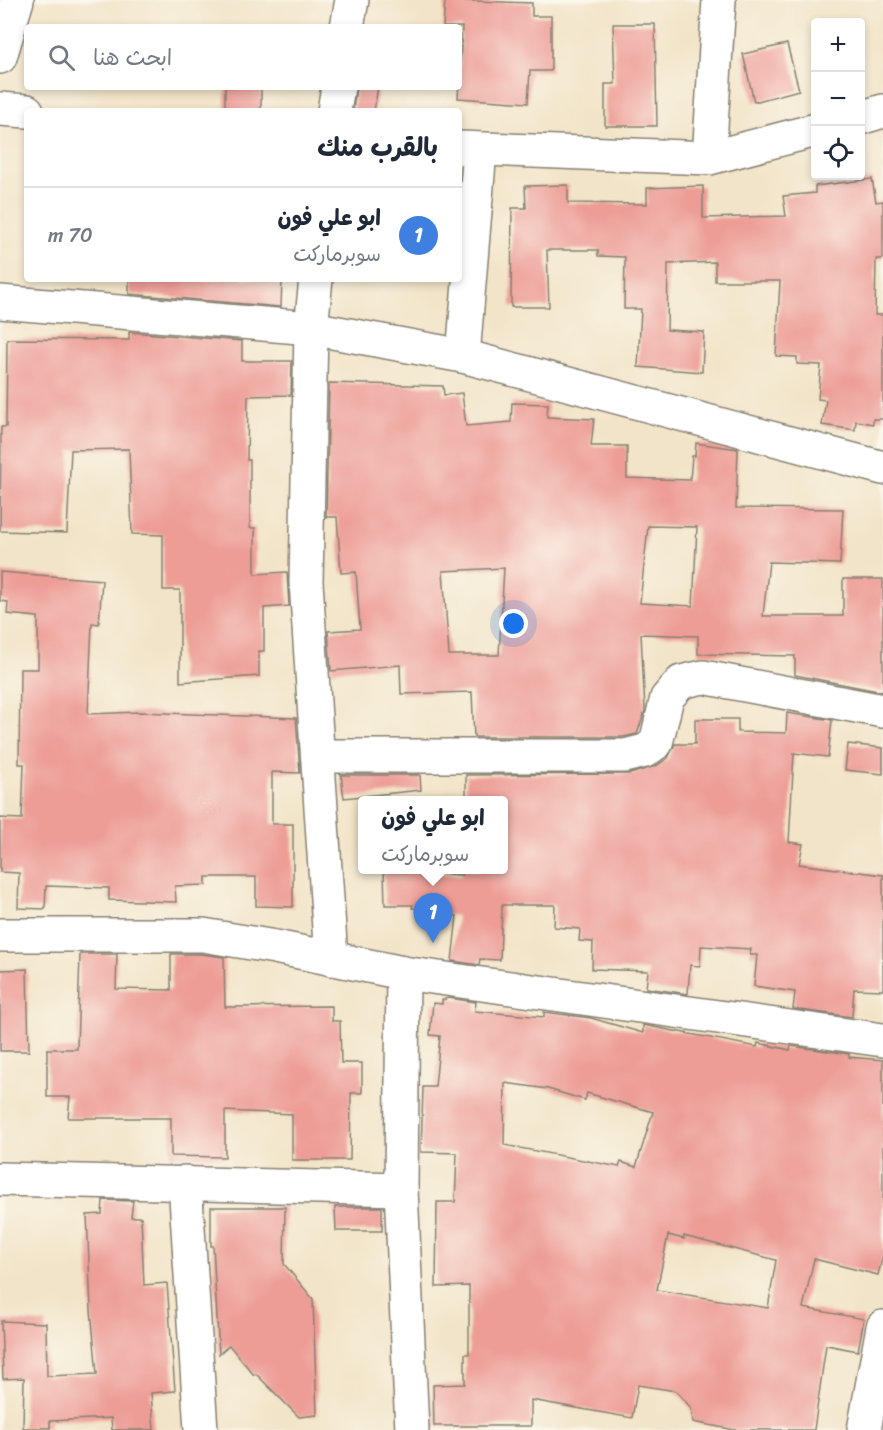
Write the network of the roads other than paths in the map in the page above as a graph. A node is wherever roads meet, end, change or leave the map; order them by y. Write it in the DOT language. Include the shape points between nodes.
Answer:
graph roads {
  1 [pos="17,0"];
  2 [pos="352,0"];
  3 [pos="719,0"];
  4 [pos="348,24"];
  5 [pos="1,53"];
  6 [pos="338,90"];
  7 [pos="334,108"];
  8 [pos="0,109"];
  9 [pos="24,111"];
  10 [pos="883,111"];
  11 [pos="865,117"];
  12 [pos="811,131"];
  13 [pos="470,149"];
  14 [pos="709,158"];
  15 [pos="316,282"];
  16 [pos="0,302"];
  17 [pos="311,328"];
  18 [pos="463,356"];
  19 [pos="883,468"];
  20 [pos="883,711"];
  21 [pos="318,756"];
  22 [pos="0,935"];
  23 [pos="331,959"];
  24 [pos="403,973"];
  25 [pos="883,1040"];
  26 [pos="0,1179"];
  27 [pos="185,1182"];
  28 [pos="401,1189"];
  29 [pos="883,1327"];
  30 [pos="201,1430"];
  31 [pos="412,1430"];
  32 [pos="864,1430"];
  1 -- 5 [label="street"];
  2 -- 4 [label="street"];
  3 -- 14 [label="street"];
  6 -- 7 [label="street"];
  8 -- 9 [label="street"];
  10 -- 11 [label="street"];
  12 -- 14 [label="street"];
  13 -- 14 [label="street"];
  13 -- 18 [label="street"];
  15 -- 17 [label="street"];
  16 -- 17 [label="street"];
  17 -- 18 [label="street"];
  17 -- 21 [label="street" via="306,582"];
  18 -- 19 [label="street"];
  20 -- 21 [label="street" via="703,677 681,682 667,698 656,743 645,751 625,756"];
  21 -- 23 [label="street"];
  22 -- 23 [label="street" via="203,935"];
  23 -- 24 [label="street"];
  24 -- 25 [label="street"];
  24 -- 28 [label="street"];
  26 -- 27 [label="street"];
  27 -- 28 [label="street"];
  27 -- 30 [label="street"];
  28 -- 31 [label="street"];
  29 -- 32 [label="street"];
}
